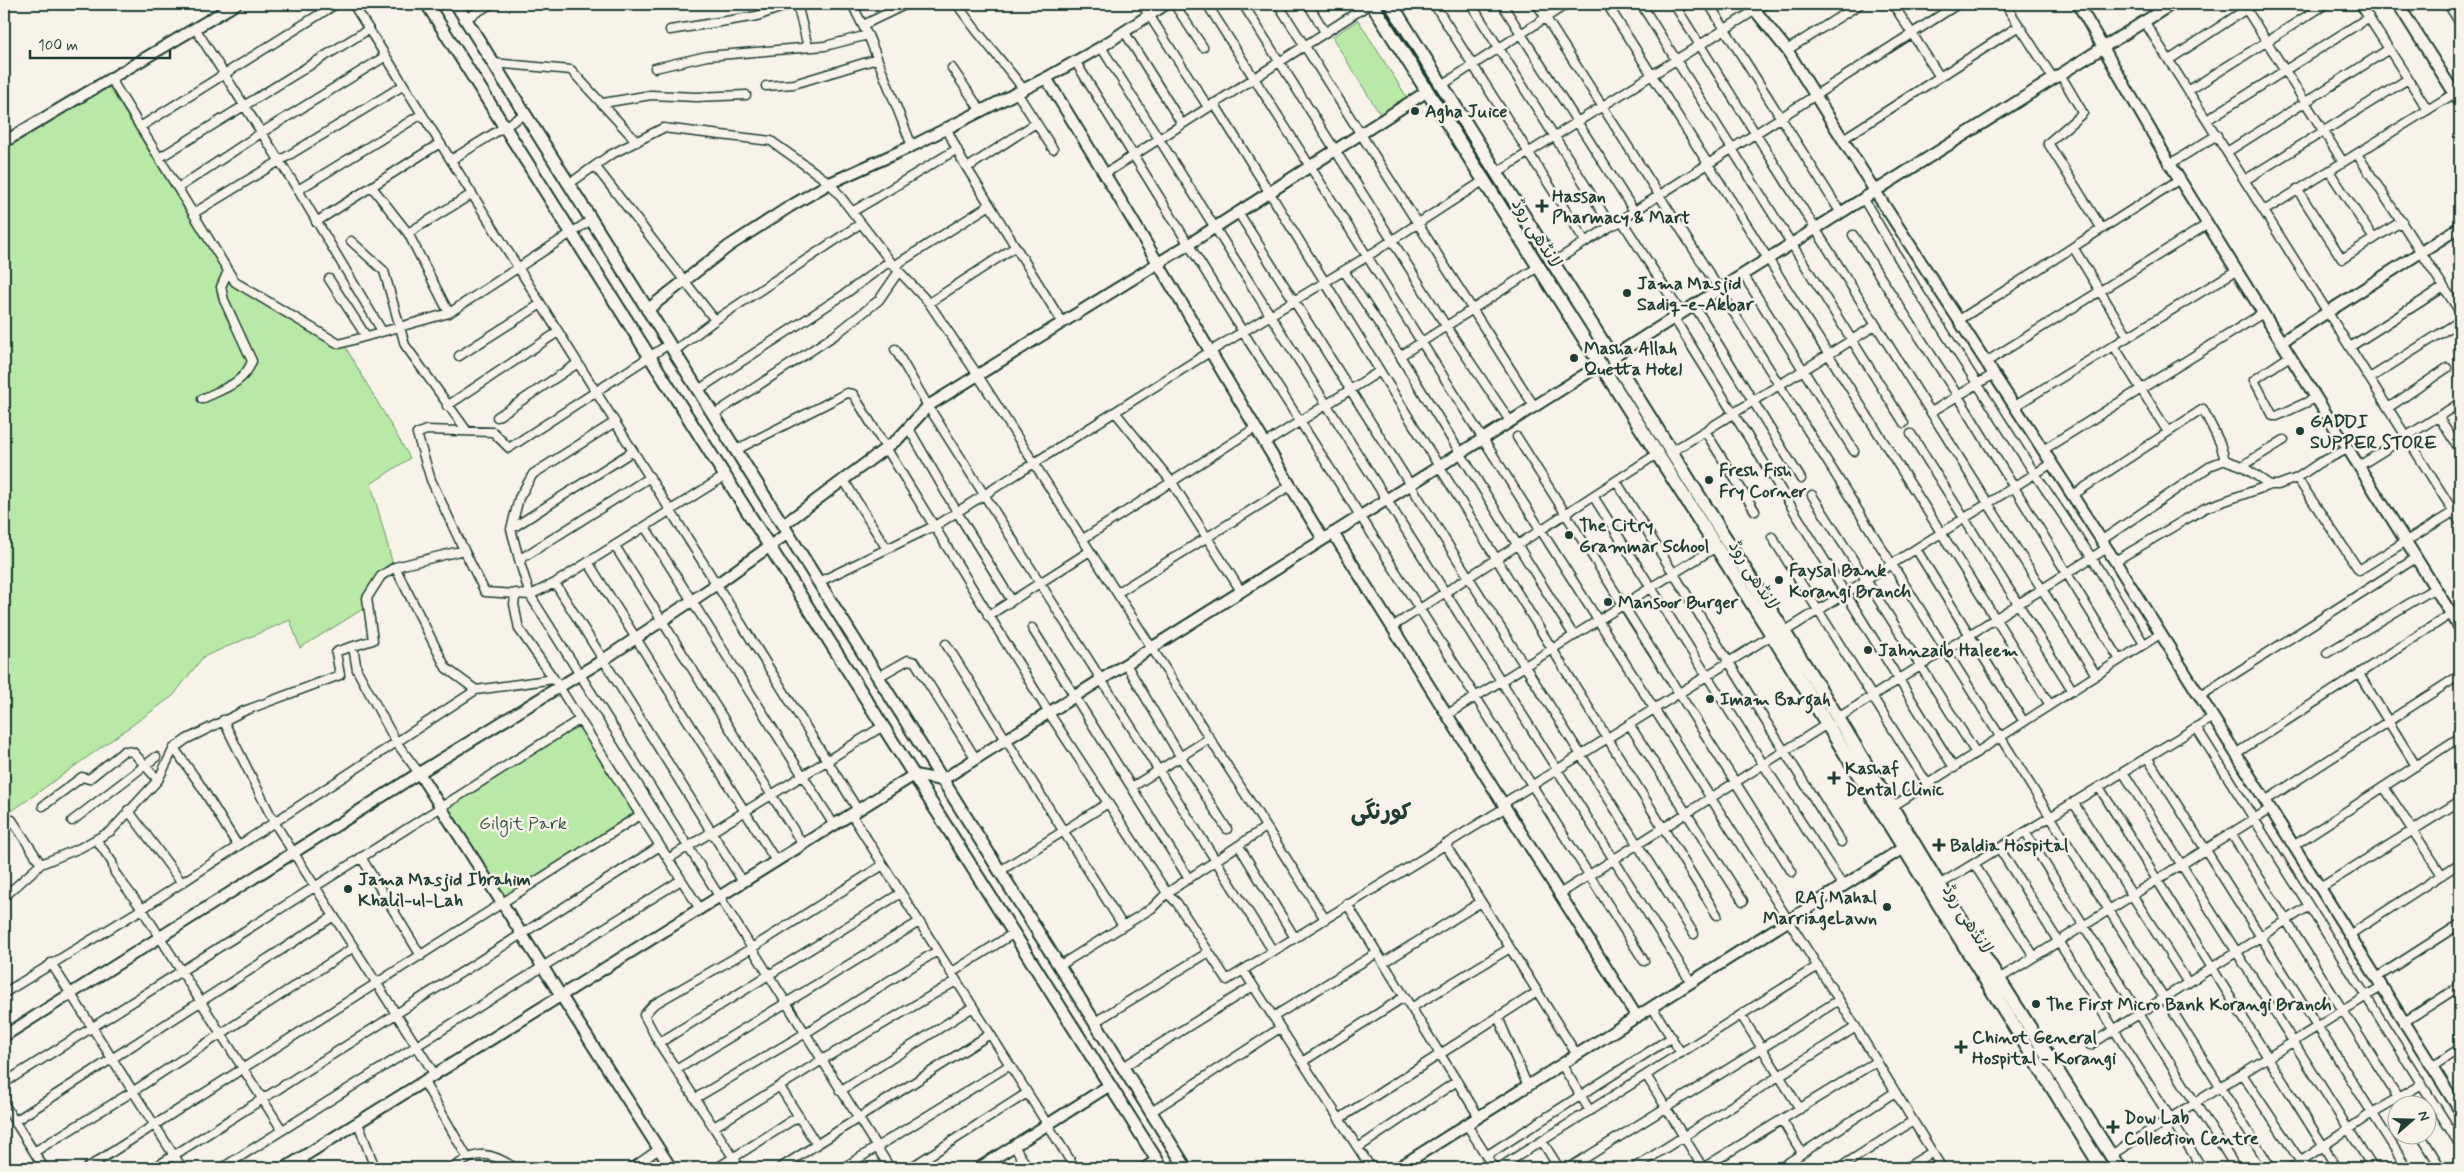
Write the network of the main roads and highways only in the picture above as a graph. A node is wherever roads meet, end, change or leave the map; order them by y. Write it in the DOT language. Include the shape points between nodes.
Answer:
graph roads {
  1 [pos="428,4"];
  2 [pos="456,4"];
  3 [pos="1371,4"];
  4 [pos="1391,4"];
  5 [pos="1778,634"];
  6 [pos="1832,721"];
  7 [pos="1160,1164"];
  8 [pos="1186,1168"];
  9 [pos="2102,1168"];
  10 [pos="2119,1168"];
  1 -- 7 [label="main road"];
  2 -- 8 [label="main road"];
  3 -- 5 [label="main road, لانڈھی روڈ" via="1716,547"];
  4 -- 5 [label="main road, لانڈھی روڈ" via="1671,452"];
  5 -- 6 [label="main road, لانڈھی روڈ"];
  6 -- 9 [label="main road, لانڈھی روڈ" via="1903,848"];
  6 -- 10 [label="main road, لانڈھی روڈ" via="1892,808"];
}
